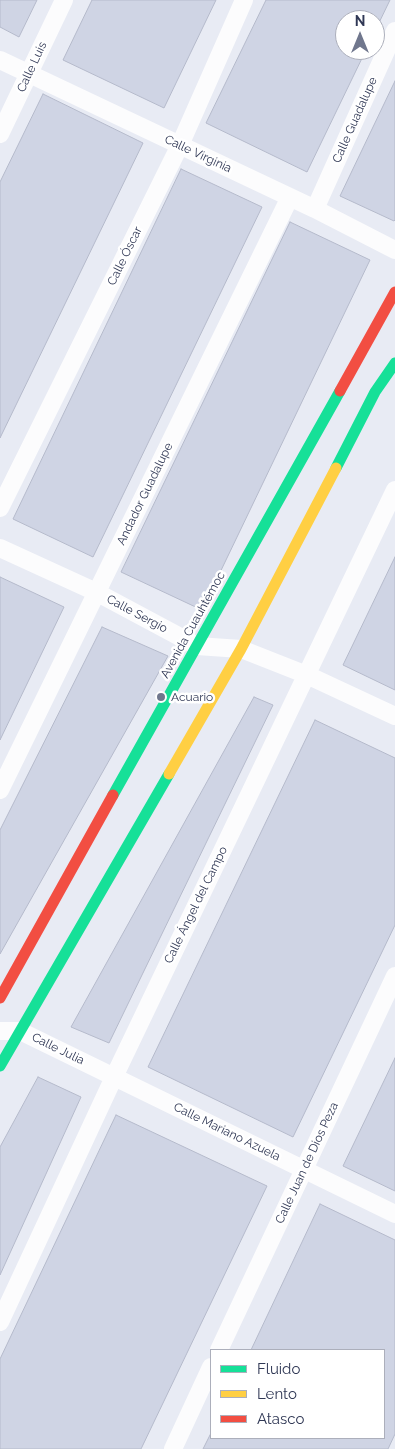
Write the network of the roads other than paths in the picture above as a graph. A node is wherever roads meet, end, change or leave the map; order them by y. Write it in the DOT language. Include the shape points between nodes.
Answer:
graph roads {
  1 [pos="64,0"];
  2 [pos="244,0"];
  3 [pos="395,31"];
  4 [pos="0,60"];
  5 [pos="29,74"];
  6 [pos="0,134"];
  7 [pos="180,145"];
  8 [pos="290,197"];
  9 [pos="315,209"];
  10 [pos="395,250"];
  11 [pos="395,292"];
  12 [pos="395,363"];
  13 [pos="395,490"];
  14 [pos="0,508"];
  15 [pos="0,548"];
  16 [pos="96,592"];
  17 [pos="197,646"];
  18 [pos="241,649"];
  19 [pos="307,674"];
  20 [pos="395,716"];
  21 [pos="0,790"];
  22 [pos="395,976"];
  23 [pos="0,998"];
  24 [pos="20,1031"];
  25 [pos="0,1032"];
  26 [pos="0,1066"];
  27 [pos="114,1077"];
  28 [pos="303,1170"];
  29 [pos="395,1214"];
  30 [pos="0,1322"];
  31 [pos="219,1349"];
  32 [pos="210,1369"];
  33 [pos="173,1449"];
  1 -- 5 [label="street, Calle Luis"];
  2 -- 7 [label="street, Calle Óscar"];
  3 -- 9 [label="street, Calle Guadalupe"];
  4 -- 5 [label="street, Calle Virginia"];
  5 -- 6 [label="street, Calle Luis"];
  5 -- 7 [label="street, Calle Virginia"];
  7 -- 8 [label="street, Calle Virginia"];
  7 -- 14 [label="street, Calle Óscar"];
  8 -- 9 [label="street, Calle Virginia"];
  8 -- 16 [label="street, Andador Guadalupe"];
  9 -- 10 [label="street, Calle Virginia"];
  11 -- 17 [label="street, Avenida Cuauhtémoc"];
  12 -- 18 [label="street" via="375,392"];
  13 -- 19 [label="street, Calle Ángel del Campo"];
  15 -- 16 [label="street, Calle Sergio"];
  16 -- 17 [label="street, Calle Sergio"];
  16 -- 21 [label="street, Andador Guadalupe"];
  17 -- 18 [label="street, Calle Sergio"];
  17 -- 23 [label="street, Avenida Cuauhtémoc"];
  18 -- 19 [label="street, Calle Sergio"];
  18 -- 24 [label="street"];
  19 -- 20 [label="street, Calle Sergio"];
  19 -- 27 [label="street, Calle Ángel del Campo"];
  22 -- 28 [label="street, Calle Juan de Dios Peza"];
  24 -- 25 [label="street, Calle Julia"];
  24 -- 26 [label="street"];
  24 -- 27 [label="street, Calle Julia"];
  27 -- 28 [label="street, Calle Mariano Azuela"];
  27 -- 30 [label="street, Calle Ángel del Campo"];
  28 -- 29 [label="street, Calle Mariano Azuela"];
  28 -- 31 [label="street, Calle Juan de Dios Peza"];
  32 -- 33 [label="street"];
}
